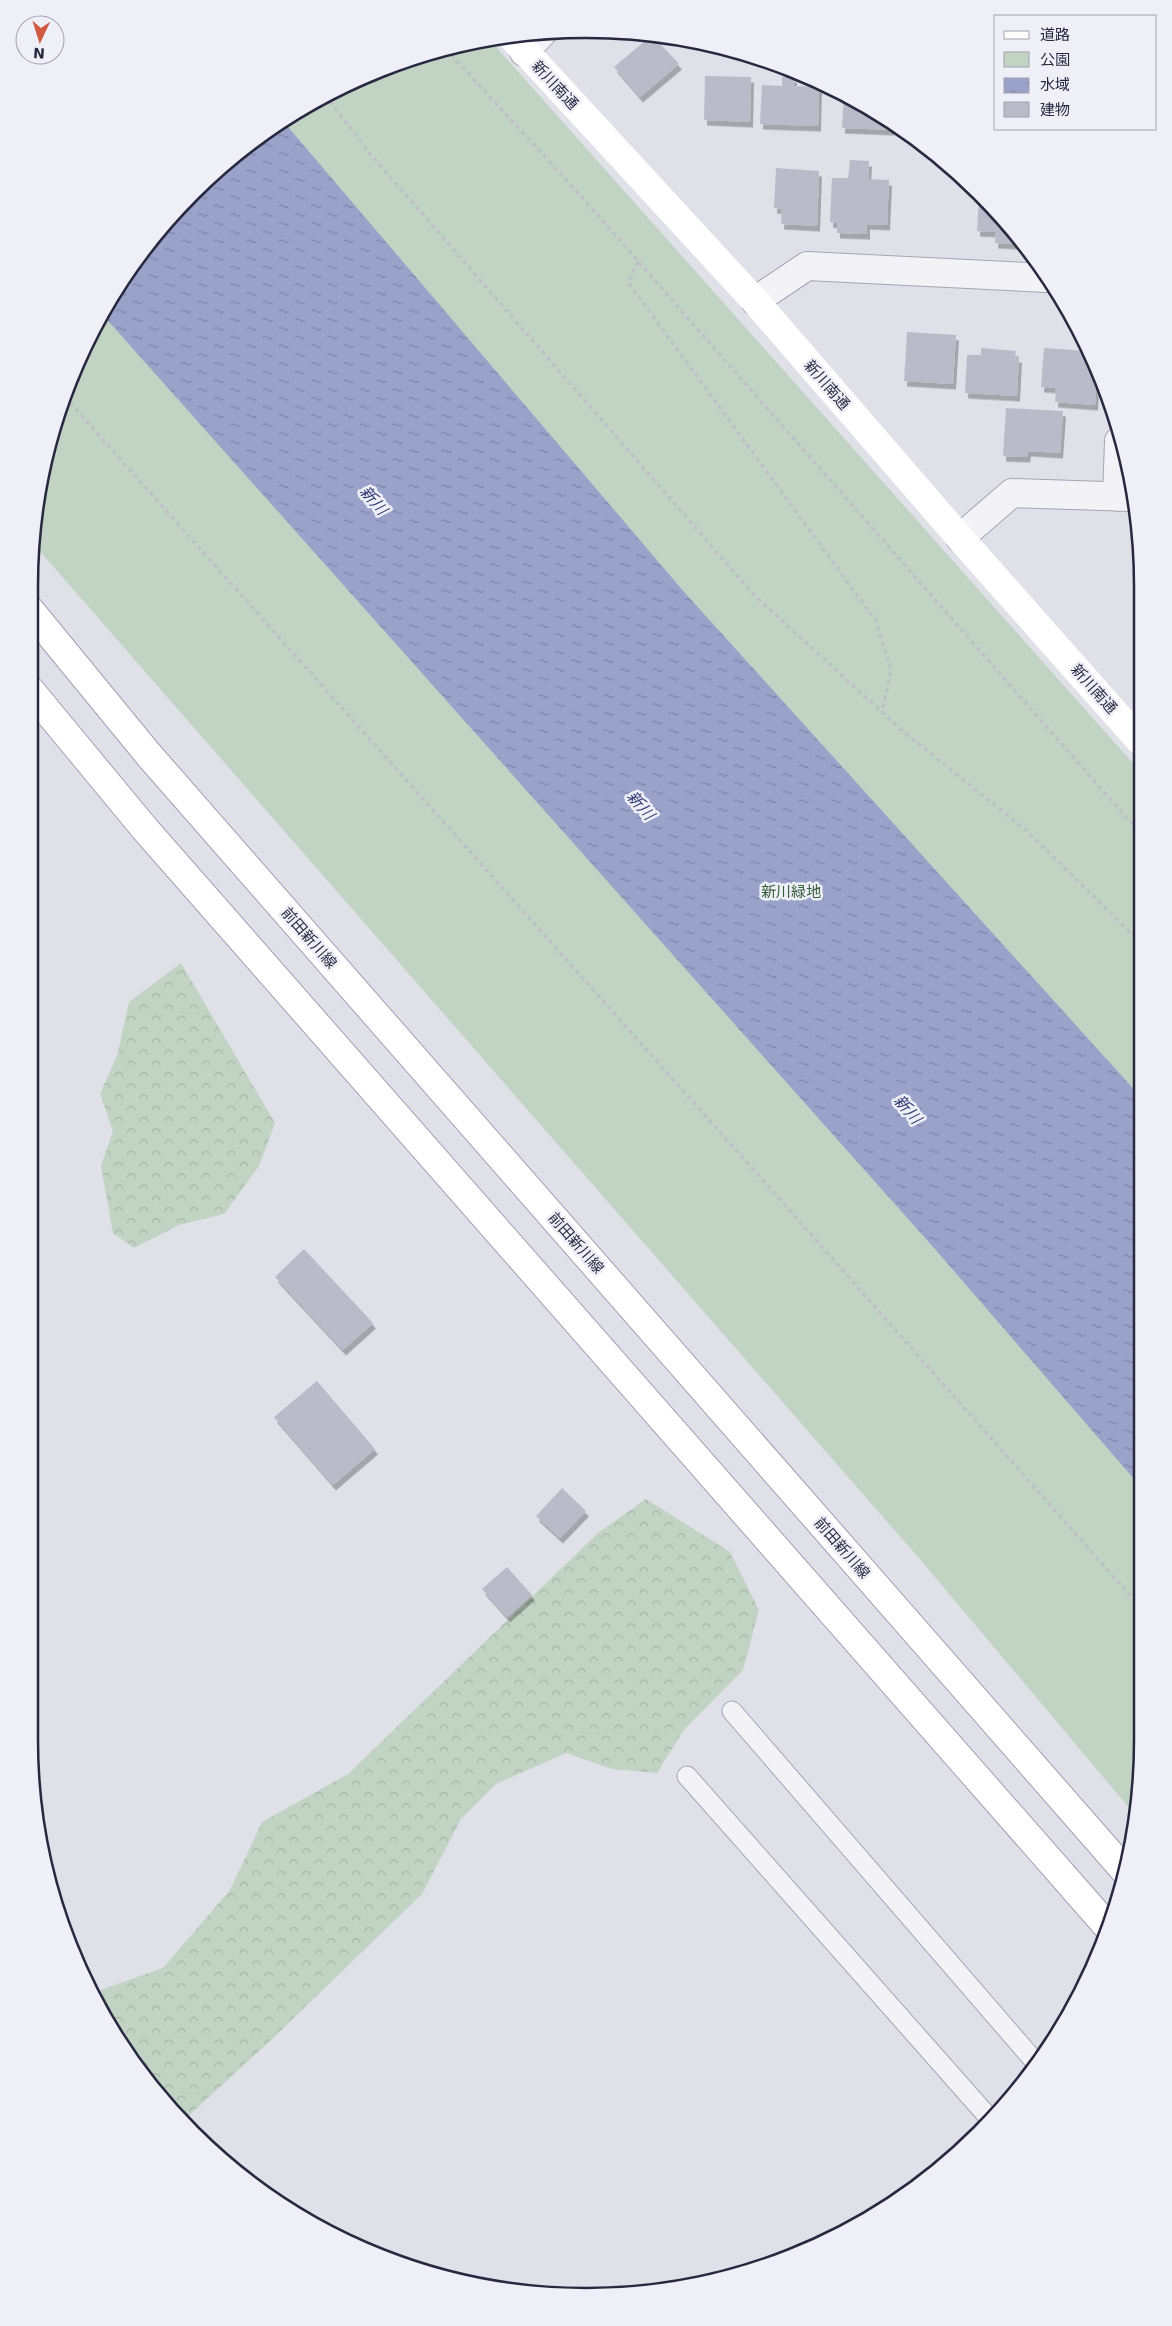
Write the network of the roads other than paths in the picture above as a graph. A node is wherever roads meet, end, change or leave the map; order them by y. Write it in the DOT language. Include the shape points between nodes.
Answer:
graph roads {
  1 [pos="526,41"];
  2 [pos="1040,278"];
  3 [pos="755,301"];
  4 [pos="1122,471"];
  5 [pos="1125,497"];
  6 [pos="960,538"];
  7 [pos="38,620"];
  8 [pos="38,700"];
  9 [pos="1134,734"];
  10 [pos="732,1711"];
  11 [pos="687,1776"];
  12 [pos="1120,1865"];
  13 [pos="1103,1921"];
  14 [pos="1032,2058"];
  15 [pos="986,2115"];
  1 -- 3 [label="main road, 新川南通"];
  2 -- 3 [label="street" via="807,266"];
  3 -- 6 [label="main road, 新川南通"];
  4 -- 5 [label="street"];
  5 -- 6 [label="street" via="1012,493"];
  6 -- 9 [label="main road, 新川南通"];
  7 -- 12 [label="main road, 前田新川線" via="148,754"];
  8 -- 13 [label="main road" via="144,829"];
  10 -- 14 [label="lane"];
  11 -- 15 [label="lane"];
}
